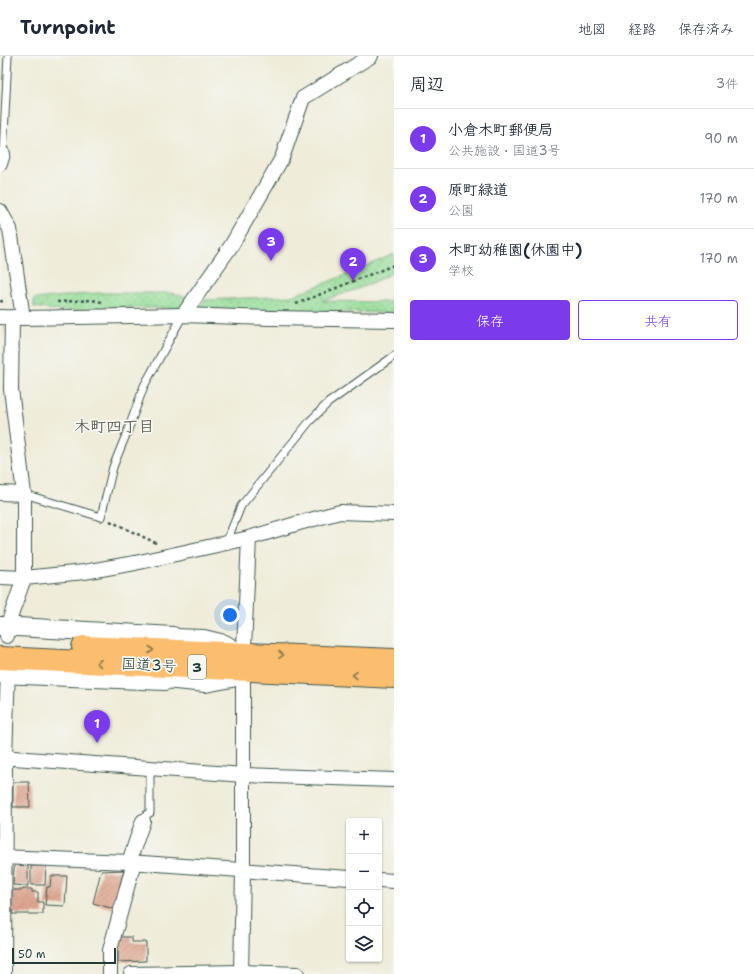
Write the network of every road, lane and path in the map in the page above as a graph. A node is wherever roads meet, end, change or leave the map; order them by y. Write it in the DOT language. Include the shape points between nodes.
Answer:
graph roads {
  1 [pos="8,56"];
  2 [pos="371,56"];
  3 [pos="3,67"];
  4 [pos="2,159"];
  5 [pos="0,211"];
  6 [pos="394,265"];
  7 [pos="294,305"];
  8 [pos="183,315"];
  9 [pos="12,317"];
  10 [pos="394,320"];
  11 [pos="394,356"];
  12 [pos="5,389"];
  13 [pos="0,493"];
  14 [pos="24,494"];
  15 [pos="394,514"];
  16 [pos="101,517"];
  17 [pos="249,538"];
  18 [pos="226,542"];
  19 [pos="170,556"];
  20 [pos="0,577"];
  21 [pos="24,578"];
  22 [pos="4,633"];
  23 [pos="173,636"];
  24 [pos="394,660"];
  25 [pos="244,662"];
  26 [pos="4,669"];
  27 [pos="394,676"];
  28 [pos="165,681"];
  29 [pos="2,757"];
  30 [pos="150,768"];
  31 [pos="244,775"];
  32 [pos="394,780"];
  33 [pos="143,821"];
  34 [pos="2,857"];
  35 [pos="131,862"];
  36 [pos="243,871"];
  37 [pos="2,875"];
  38 [pos="346,878"];
  39 [pos="382,880"];
  40 [pos="394,881"];
  41 [pos="241,973"];
  42 [pos="4,974"];
  43 [pos="110,974"];
  44 [pos="131,974"];
  45 [pos="297,974"];
  1 -- 3 [label="lane"];
  2 -- 8 [label="street" via="303,98 282,158 231,246"];
  3 -- 4 [label="lane"];
  5 -- 9 [label="street" via="10,229"];
  6 -- 7 [label="path"];
  8 -- 9 [label="street"];
  8 -- 10 [label="street"];
  8 -- 16 [label="lane" via="144,386 113,467"];
  9 -- 12 [label="street"];
  11 -- 18 [label="lane" via="328,403 310,421 241,506"];
  12 -- 14 [label="street"];
  13 -- 14 [label="street"];
  14 -- 16 [label="lane"];
  14 -- 21 [label="street"];
  15 -- 17 [label="street" via="340,512"];
  16 -- 19 [label="path" via="156,543"];
  17 -- 18 [label="street"];
  17 -- 25 [label="street"];
  18 -- 19 [label="street"];
  19 -- 21 [label="street" via="84,572"];
  20 -- 21 [label="street"];
  21 -- 22 [label="street"];
  22 -- 23 [label="street"];
  22 -- 25 [label="highway, 国道3号 / 3, one-way"];
  23 -- 25 [label="street" via="204,637 225,642"];
  25 -- 24 [label="highway, 国道3号 / 3, one-way"];
  25 -- 26 [label="highway, 国道3号 / 3, one-way"];
  27 -- 25 [label="highway, 国道3号 / 3, one-way"];
  25 -- 28 [label="street" via="232,680 206,685"];
  25 -- 31 [label="street"];
  26 -- 28 [label="street"];
  26 -- 29 [label="street"];
  29 -- 30 [label="street"];
  29 -- 34 [label="street"];
  30 -- 31 [label="street"];
  30 -- 33 [label="lane" via="150,813"];
  31 -- 32 [label="street"];
  31 -- 36 [label="street"];
  33 -- 35 [label="street"];
  34 -- 35 [label="street"];
  34 -- 37 [label="street"];
  35 -- 36 [label="street"];
  35 -- 43 [label="street" via="110,950"];
  36 -- 38 [label="street"];
  36 -- 41 [label="street"];
  37 -- 42 [label="street"];
  39 -- 40 [label="street"];
  41 -- 44 [label="street"];
  41 -- 45 [label="street"];
}
